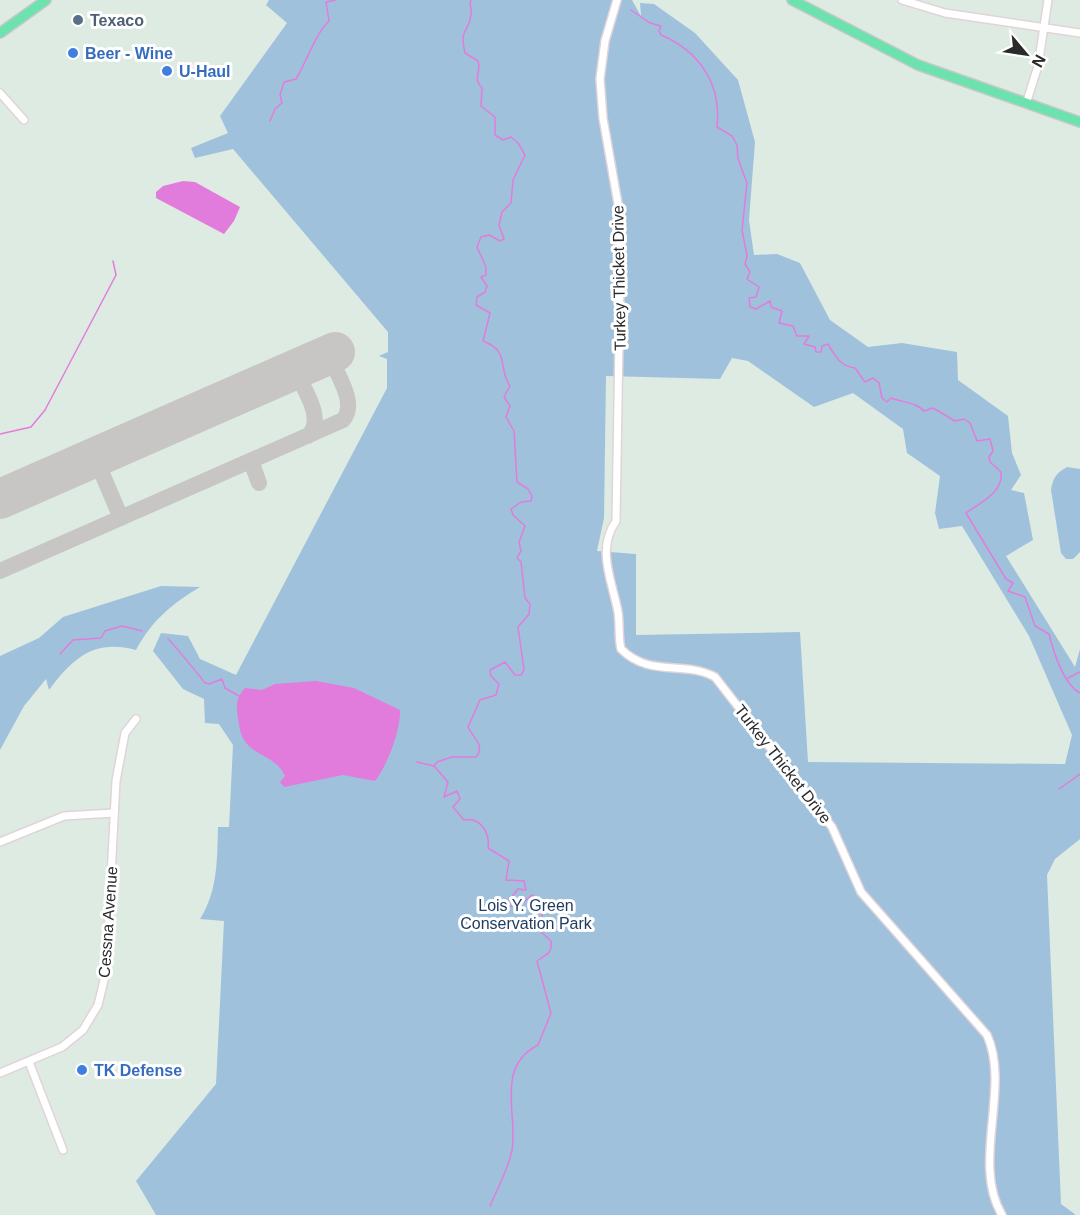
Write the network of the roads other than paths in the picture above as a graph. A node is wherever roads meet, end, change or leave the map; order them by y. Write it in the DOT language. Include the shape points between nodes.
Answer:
graph roads {
  1 [pos="46,0"];
  2 [pos="617,0"];
  3 [pos="784,0"];
  4 [pos="792,0"];
  5 [pos="902,0"];
  6 [pos="1048,0"];
  7 [pos="824,17"];
  8 [pos="1045,27"];
  9 [pos="0,33"];
  10 [pos="1080,33"];
  11 [pos="0,93"];
  12 [pos="1026,104"];
  13 [pos="24,120"];
  14 [pos="1080,122"];
  15 [pos="136,719"];
  16 [pos="114,813"];
  17 [pos="0,842"];
  18 [pos="29,1062"];
  19 [pos="0,1073"];
  20 [pos="63,1149"];
  21 [pos="1002,1215"];
  1 -- 9 [label="main road"];
  2 -- 21 [label="street, Turkey Thicket Drive" via="605,41 600,79 621,221 616,521 608,533 605,553 621,649 652,667 706,672 715,677 832,827 861,892 987,1035 993,1066 990,1173"];
  3 -- 7 [label="main road"];
  4 -- 7 [label="main road"];
  5 -- 8 [label="street" via="945,13"];
  6 -- 8 [label="street"];
  7 -- 12 [label="main road" via="918,65"];
  8 -- 10 [label="street"];
  8 -- 12 [label="street"];
  11 -- 13 [label="street"];
  12 -- 14 [label="main road"];
  15 -- 16 [label="street, Cessna Avenue" via="125,733 120,752"];
  16 -- 17 [label="street" via="64,816"];
  16 -- 18 [label="street, Cessna Avenue" via="106,972 98,1005 77,1036"];
  18 -- 19 [label="street, Cessna Avenue"];
  18 -- 20 [label="street"];
}
